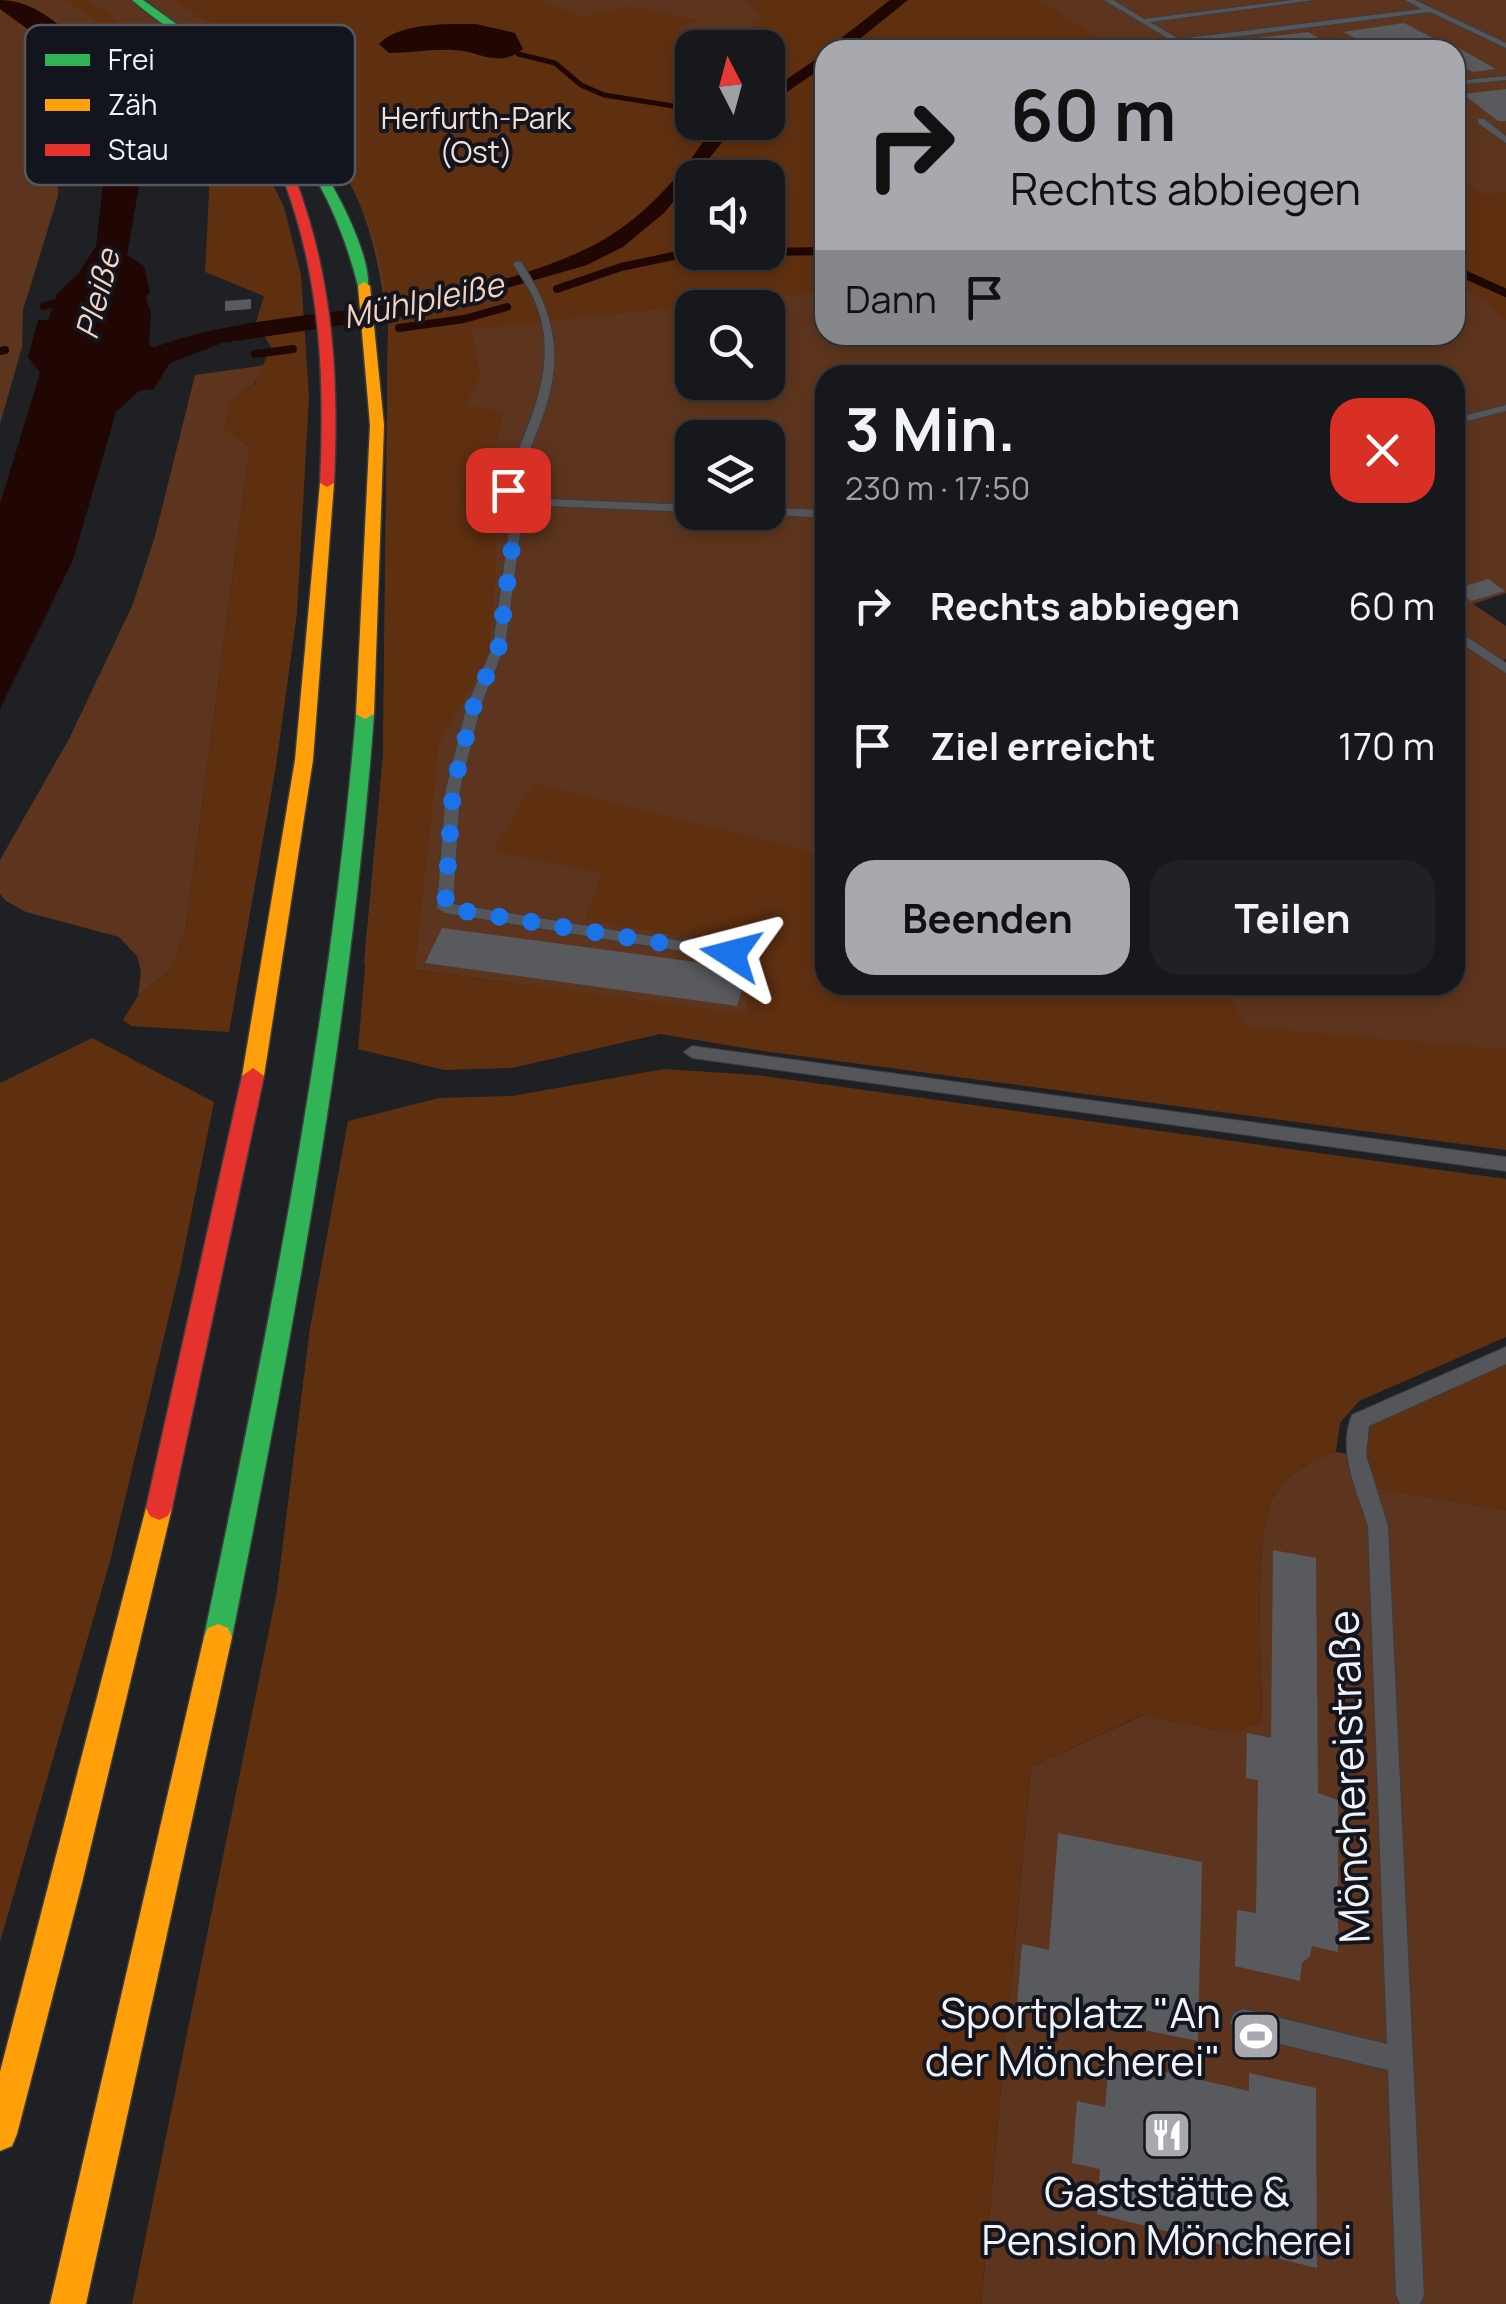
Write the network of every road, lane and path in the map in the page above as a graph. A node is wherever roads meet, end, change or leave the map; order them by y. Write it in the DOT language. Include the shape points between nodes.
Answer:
graph roads {
  1 [pos="107,0"];
  2 [pos="137,0"];
  3 [pos="1108,0"];
  4 [pos="1310,0"];
  5 [pos="1409,0"];
  6 [pos="1432,10"];
  7 [pos="1142,21"];
  8 [pos="141,25"];
  9 [pos="171,25"];
  10 [pos="1506,36"];
  11 [pos="1489,38"];
  12 [pos="1174,40"];
  13 [pos="1193,40"];
  14 [pos="1506,46"];
  15 [pos="1506,78"];
  16 [pos="1465,81"];
  17 [pos="1481,121"];
  18 [pos="1506,140"];
  19 [pos="290,185"];
  20 [pos="330,185"];
  21 [pos="520,267"];
  22 [pos="1506,408"];
  23 [pos="1465,418"];
  24 [pos="518,501"];
  25 [pos="675,507"];
  26 [pos="785,513"];
  27 [pos="815,514"];
  28 [pos="1465,640"];
  29 [pos="1506,669"];
  30 [pos="731,954"];
  31 [pos="692,1052"];
  32 [pos="1506,1164"];
  33 [pos="1506,1355"];
  34 [pos="1244,2022"];
  35 [pos="1400,2060"];
  36 [pos="0,2134"];
  37 [pos="1410,2295"];
  38 [pos="68,2304"];
  1 -- 8 [label="highway"];
  2 -- 9 [label="highway"];
  3 -- 7 [label="lane"];
  4 -- 7 [label="lane"];
  5 -- 6 [label="lane"];
  6 -- 11 [label="lane"];
  6 -- 13 [label="lane"];
  7 -- 12 [label="lane"];
  10 -- 11 [label="lane"];
  11 -- 14 [label="lane"];
  15 -- 16 [label="lane"];
  17 -- 18 [label="lane"];
  19 -- 36 [label="highway" via="310,228 324,301 329,449 299,797 203,1322"];
  20 -- 38 [label="highway" via="365,296 375,442 360,788 316,1116 276,1341 202,1722"];
  21 -- 24 [label="lane" via="548,320 549,384 508,490"];
  22 -- 23 [label="lane"];
  24 -- 25 [label="lane"];
  24 -- 30 [label="lane" via="499,646 474,705 453,789 445,908"];
  26 -- 27 [label="lane"];
  28 -- 29 [label="lane"];
  31 -- 32 [label="lane"];
  33 -- 35 [label="lane, Mönchereistraße" via="1358,1421 1356,1455 1378,1526"];
  34 -- 35 [label="lane"];
  35 -- 37 [label="lane, Mönchereistraße"];
}
